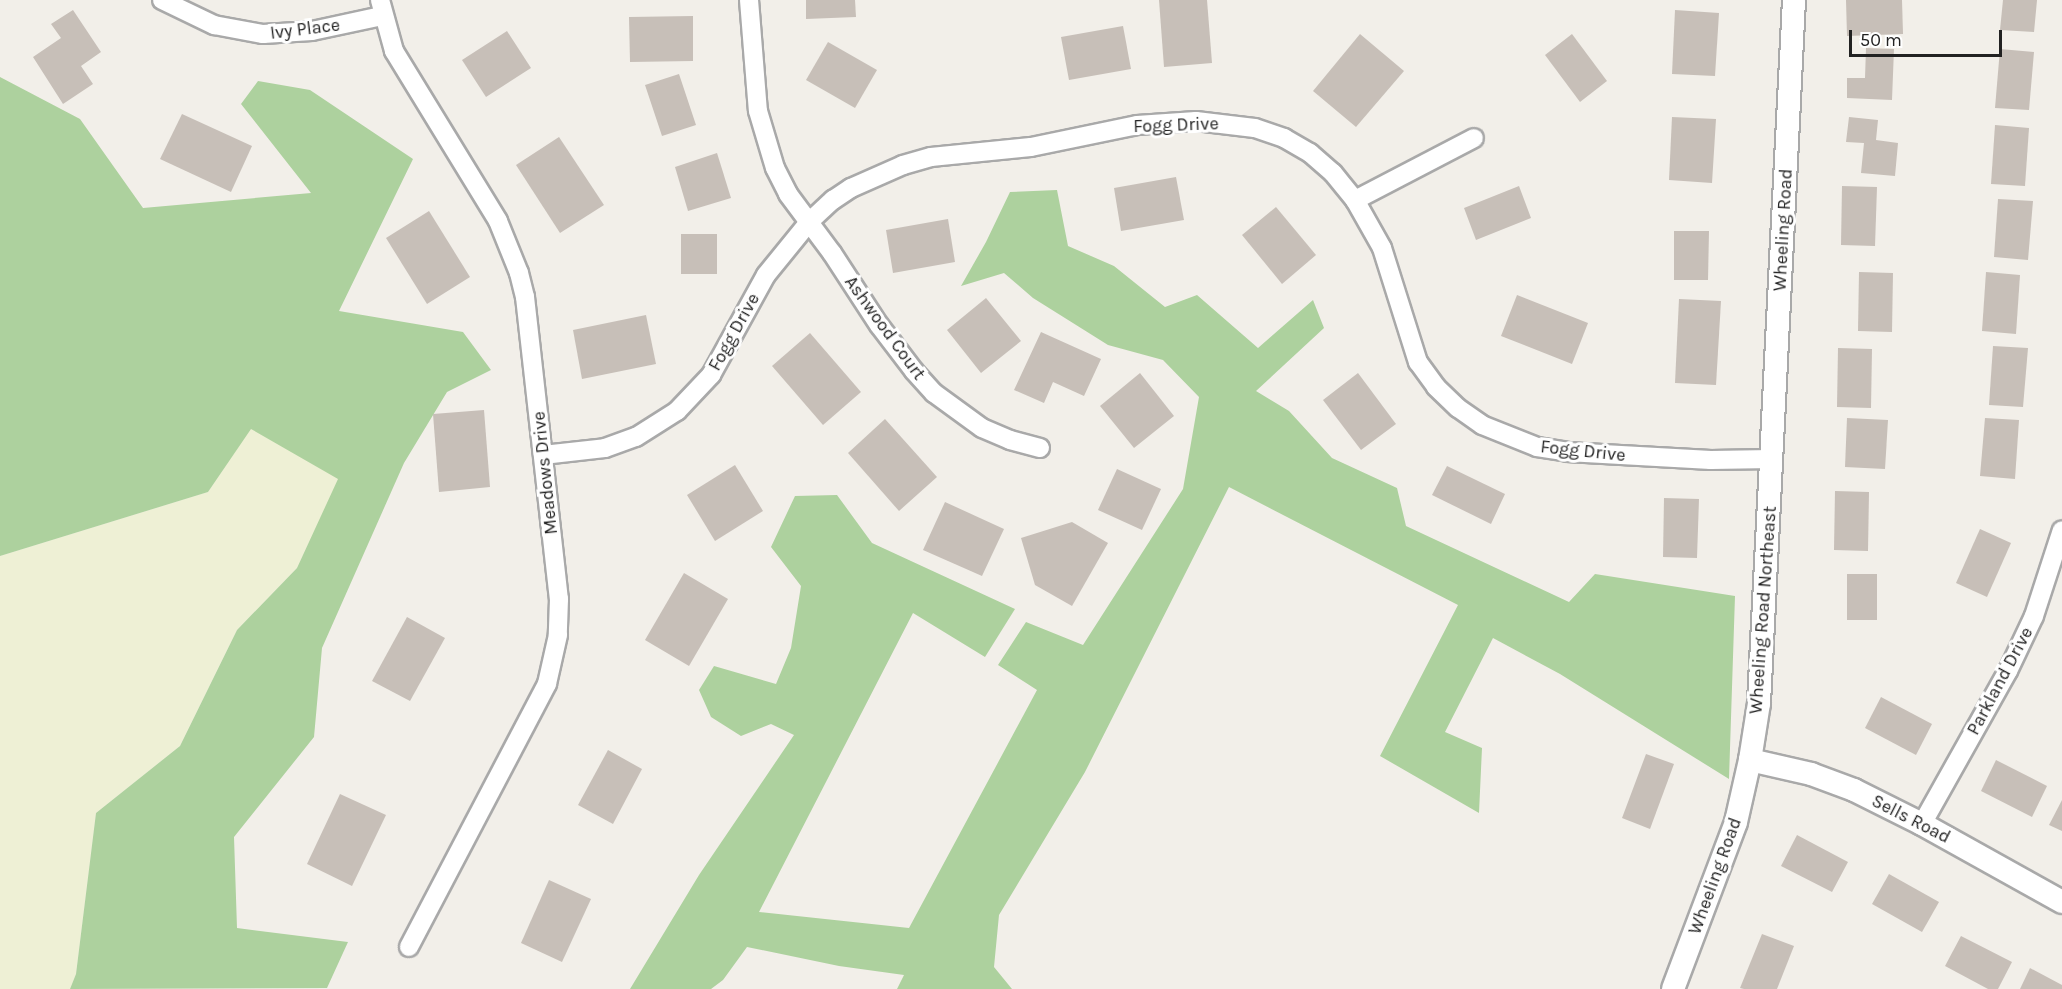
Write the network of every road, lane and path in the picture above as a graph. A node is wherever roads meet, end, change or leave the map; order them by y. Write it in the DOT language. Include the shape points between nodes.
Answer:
graph roads {
  1 [pos="162,0"];
  2 [pos="749,0"];
  3 [pos="1794,0"];
  4 [pos="381,8"];
  5 [pos="1474,138"];
  6 [pos="1354,200"];
  7 [pos="809,222"];
  8 [pos="1040,448"];
  9 [pos="543,455"];
  10 [pos="1772,459"];
  11 [pos="2062,530"];
  12 [pos="2058,560"];
  13 [pos="1750,760"];
  14 [pos="1922,824"];
  15 [pos="2062,902"];
  16 [pos="409,947"];
  17 [pos="1673,989"];
  1 -- 4 [label="street, Ivy Place" via="214,25 263,34 312,31"];
  2 -- 7 [label="street" via="754,76 765,140 788,194"];
  3 -- 10 [label="street, Wheeling Road"];
  4 -- 9 [label="street, Meadows Drive" via="405,73 498,221 512,250 525,297"];
  5 -- 6 [label="street"];
  6 -- 7 [label="street, Fogg Drive" via="1333,172 1284,138 1255,128 1196,121 1137,125 1031,147 931,156 851,189"];
  6 -- 10 [label="street, Fogg Drive" via="1382,248 1418,362 1436,387 1482,425 1537,447 1567,452 1711,460"];
  7 -- 8 [label="street, Ashwood Court" via="879,325 934,393 982,428"];
  7 -- 9 [label="street, Fogg Drive" via="766,274 711,375 677,411 636,437 605,448"];
  9 -- 16 [label="street, Meadows Drive" via="559,599 554,660 547,684"];
  10 -- 13 [label="street, Wheeling Road Northeast" via="1758,703"];
  11 -- 12 [label="street, Parkland Drive"];
  12 -- 14 [label="street, Parkland Drive" via="2008,671"];
  13 -- 14 [label="street, Sells Road" via="1810,774 1854,790"];
  13 -- 17 [label="street, Wheeling Road" via="1736,822"];
  14 -- 15 [label="street, Sells Road"];
}
